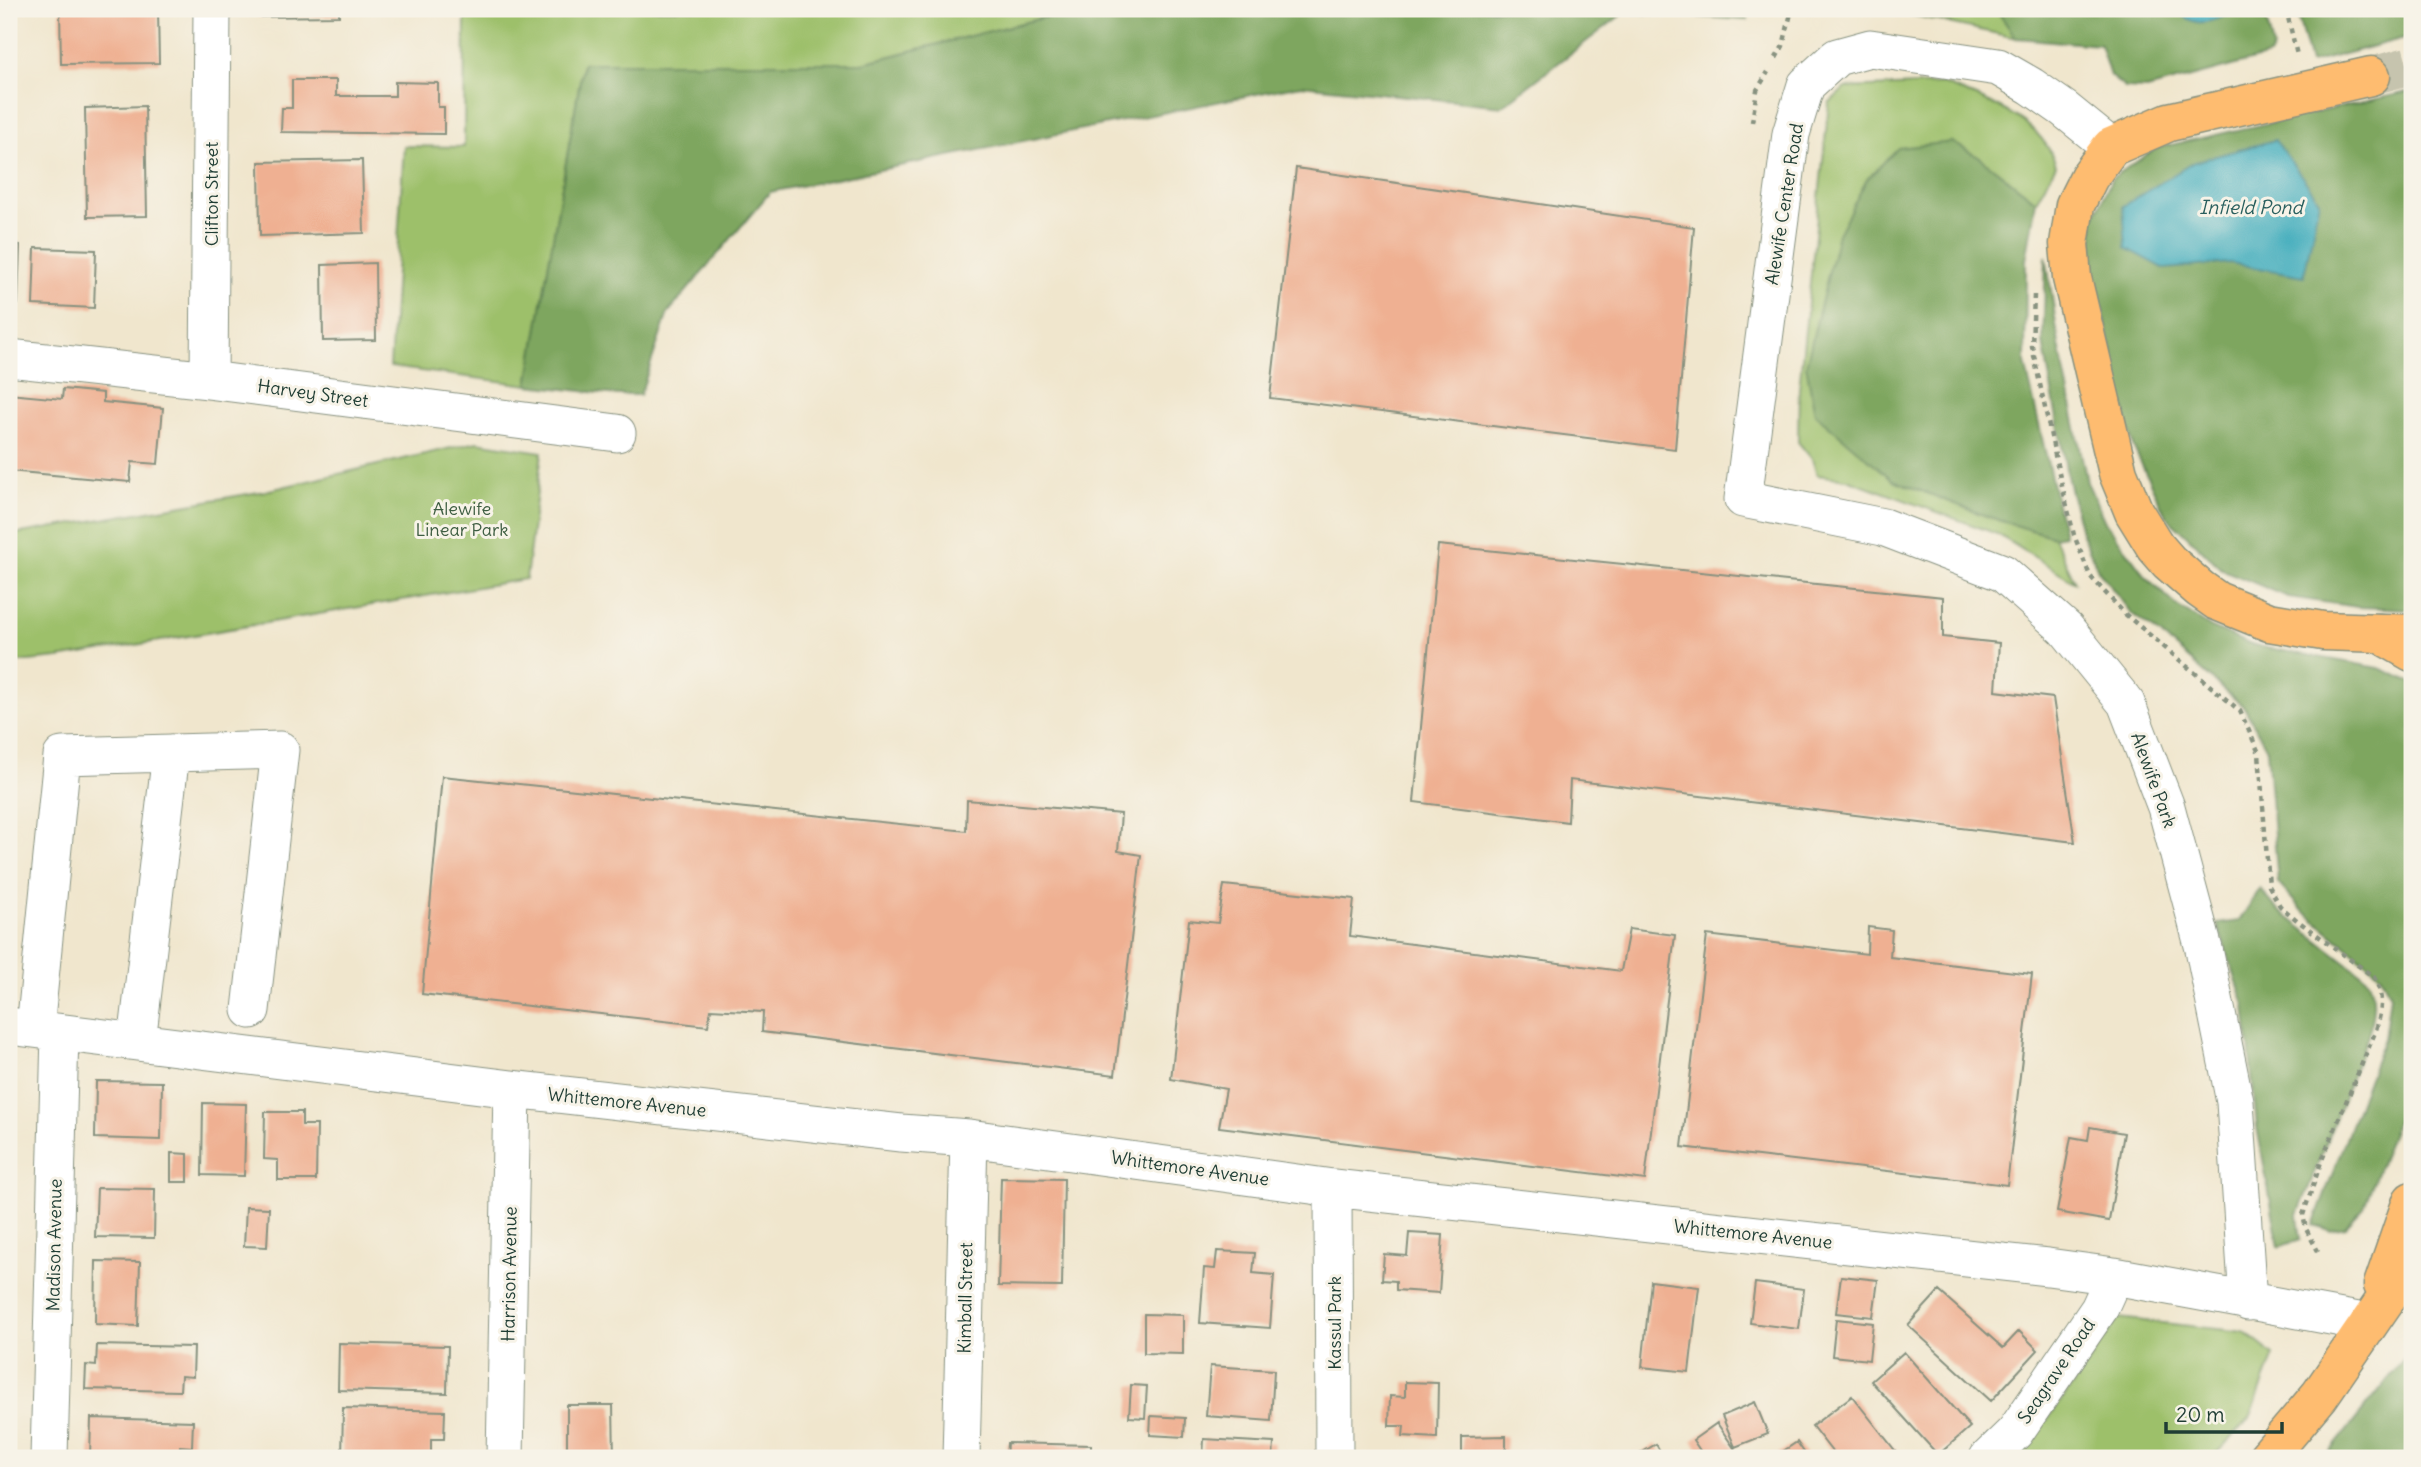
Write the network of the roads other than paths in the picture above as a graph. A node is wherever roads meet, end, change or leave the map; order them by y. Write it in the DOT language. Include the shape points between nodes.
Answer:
graph roads {
  1 [pos="212,9"];
  2 [pos="2371,76"];
  3 [pos="2111,148"];
  4 [pos="9,358"];
  5 [pos="208,380"];
  6 [pos="617,433"];
  7 [pos="1743,499"];
  8 [pos="2396,634"];
  9 [pos="2412,652"];
  10 [pos="171,753"];
  11 [pos="251,1010"];
  12 [pos="35,1029"];
  13 [pos="137,1042"];
  14 [pos="512,1089"];
  15 [pos="969,1138"];
  16 [pos="1334,1188"];
  17 [pos="2412,1201"];
  18 [pos="2412,1261"];
  19 [pos="2114,1276"];
  20 [pos="2248,1302"];
  21 [pos="2369,1323"];
  22 [pos="49,1458"];
  23 [pos="505,1458"];
  24 [pos="961,1458"];
  25 [pos="1334,1458"];
  26 [pos="1988,1458"];
  27 [pos="2267,1458"];
  1 -- 5 [label="street, Clifton Street"];
  2 -- 3 [label="main road" via="2169,122"];
  3 -- 7 [label="street, Alewife Center Road" via="2064,108 1998,67 1870,48 1836,57 1806,85 1791,134"];
  3 -- 8 [label="main road" via="2075,205 2069,244 2071,278 2106,430 2134,512 2169,562 2217,601 2286,625"];
  4 -- 5 [label="street, Harvey Street"];
  5 -- 6 [label="street, Harvey Street"];
  7 -- 20 [label="street, Alewife Park" via="1883,527 2003,573 2066,629 2126,703 2166,807 2207,961 2235,1102"];
  8 -- 9 [label="main road"];
  10 -- 11 [label="street" via="280,750"];
  10 -- 12 [label="street, Madison Avenue" via="62,756"];
  10 -- 13 [label="street"];
  12 -- 13 [label="street, Whittemore Avenue"];
  12 -- 22 [label="street, Madison Avenue"];
  13 -- 14 [label="street, Whittemore Avenue"];
  14 -- 15 [label="street, Whittemore Avenue"];
  14 -- 23 [label="street, Harrison Avenue"];
  15 -- 16 [label="street, Whittemore Avenue"];
  15 -- 24 [label="street, Kimball Street"];
  16 -- 19 [label="street, Whittemore Avenue"];
  16 -- 25 [label="street, Kassul Park"];
  17 -- 21 [label="main road"];
  18 -- 21 [label="main road"];
  19 -- 20 [label="street, Whittemore Avenue"];
  19 -- 26 [label="street, Seagrave Road" via="2099,1309 2015,1432"];
  20 -- 21 [label="street, Whittemore Avenue"];
  21 -- 27 [label="main road" via="2320,1395"];
}
